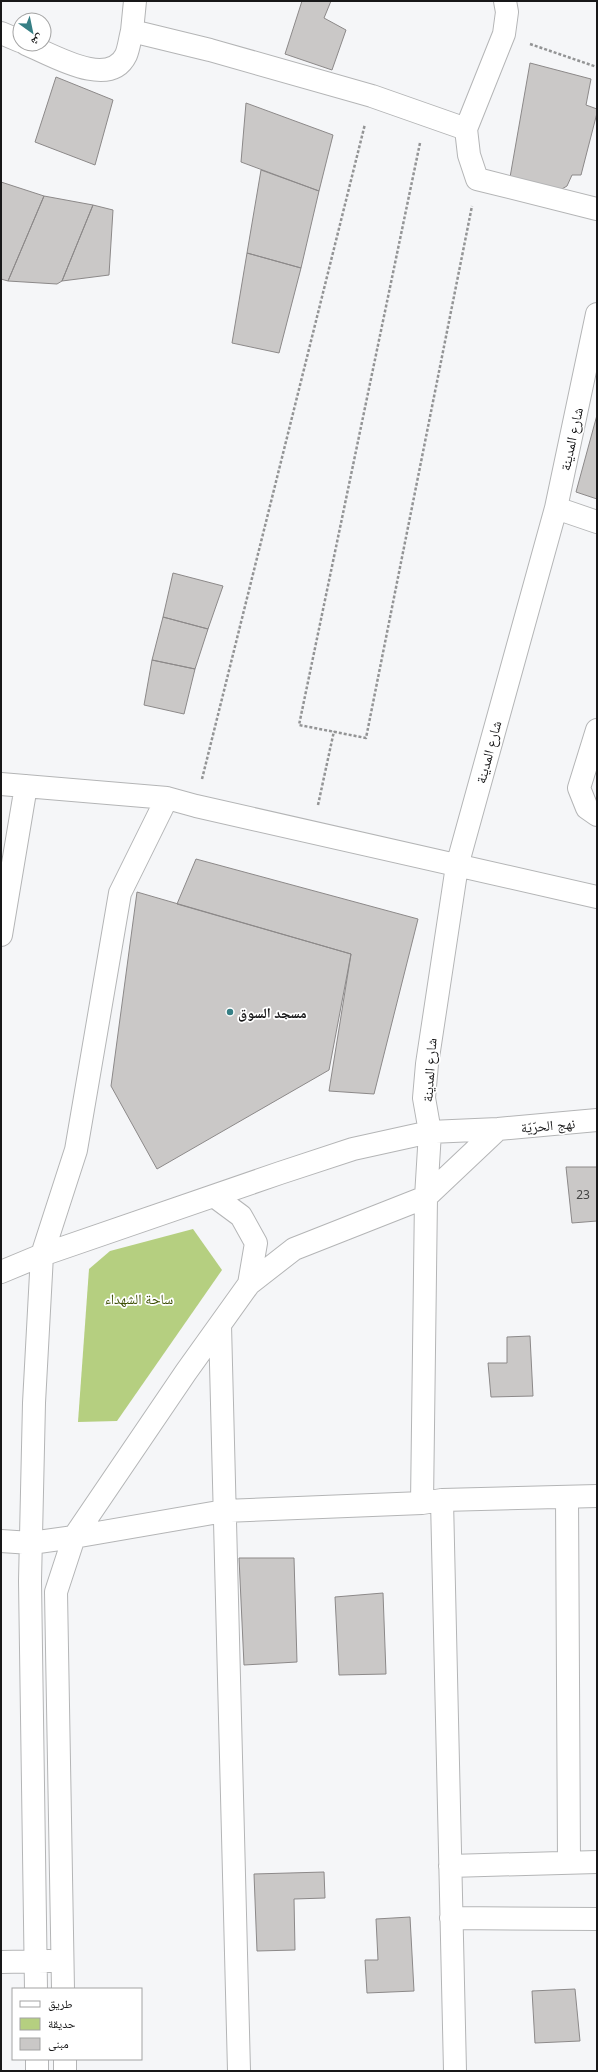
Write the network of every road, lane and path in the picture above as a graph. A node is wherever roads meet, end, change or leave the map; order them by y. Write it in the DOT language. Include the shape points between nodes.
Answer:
graph roads {
  1 [pos="135,1"];
  2 [pos="505,1"];
  3 [pos="138,32"];
  4 [pos="1,33"];
  5 [pos="504,34"];
  6 [pos="12,38"];
  7 [pos="45,52"];
  8 [pos="597,67"];
  9 [pos="372,96"];
  10 [pos="426,115"];
  11 [pos="466,129"];
  12 [pos="477,179"];
  13 [pos="597,209"];
  14 [pos="597,314"];
  15 [pos="556,508"];
  16 [pos="597,522"];
  17 [pos="597,730"];
  18 [pos="334,731"];
  19 [pos="1,784"];
  20 [pos="26,786"];
  21 [pos="158,797"];
  22 [pos="196,806"];
  23 [pos="597,815"];
  24 [pos="313,832"];
  25 [pos="457,866"];
  26 [pos="597,897"];
  27 [pos="1,934"];
  28 [pos="597,1120"];
  29 [pos="498,1129"];
  30 [pos="430,1132"];
  31 [pos="214,1196"];
  32 [pos="426,1197"];
  33 [pos="42,1256"];
  34 [pos="1,1272"];
  35 [pos="249,1284"];
  36 [pos="220,1325"];
  37 [pos="597,1496"];
  38 [pos="567,1497"];
  39 [pos="432,1501"];
  40 [pos="224,1510"];
  41 [pos="74,1537"];
  42 [pos="1,1541"];
  43 [pos="31,1543"];
  44 [pos="569,1862"];
  45 [pos="597,1862"];
  46 [pos="450,1866"];
  47 [pos="451,1918"];
  48 [pos="597,1918"];
  49 [pos="63,1960"];
  50 [pos="36,1961"];
  51 [pos="1,1962"];
  52 [pos="36,1988"];
  53 [pos="63,1988"];
  54 [pos="37,2060"];
  55 [pos="65,2060"];
  56 [pos="37,2071"];
  57 [pos="65,2071"];
  58 [pos="239,2071"];
  59 [pos="455,2071"];
  1 -- 3 [label="street"];
  2 -- 5 [label="street" via="507,12"];
  3 -- 7 [label="street" via="126,55 119,64 109,70 98,71 82,67"];
  3 -- 9 [label="street"];
  4 -- 6 [label="street"];
  5 -- 8 [label="path"];
  5 -- 11 [label="street"];
  9 -- 10 [label="street"];
  9 -- 22 [label="path"];
  10 -- 11 [label="street"];
  10 -- 18 [label="path" via="299,724"];
  11 -- 12 [label="street" via="469,155"];
  12 -- 13 [label="street"];
  12 -- 18 [label="path" via="366,738"];
  14 -- 15 [label="street, شارع المدينة"];
  15 -- 16 [label="street"];
  15 -- 25 [label="street, شارع المدينة"];
  17 -- 23 [label="street" via="579,788 587,808"];
  18 -- 24 [label="path"];
  19 -- 20 [label="street"];
  20 -- 21 [label="street"];
  20 -- 27 [label="street"];
  21 -- 22 [label="street"];
  21 -- 33 [label="street" via="120,893 76,1150"];
  22 -- 24 [label="street"];
  24 -- 25 [label="street"];
  25 -- 26 [label="street"];
  25 -- 30 [label="street, شارع المدينة" via="427,1064 424,1098"];
  28 -- 29 [label="street, نهج الحرّيّة"];
  29 -- 30 [label="street, نهج الحرّيّة"];
  29 -- 32 [label="street"];
  30 -- 31 [label="street, نهج الحرّيّة" via="354,1150"];
  30 -- 32 [label="street, شارع المدينة"];
  31 -- 33 [label="street, نهج الحرّيّة"];
  31 -- 35 [label="street" via="241,1216 256,1243"];
  32 -- 35 [label="street" via="294,1249"];
  32 -- 39 [label="street, شارع المدينة"];
  33 -- 34 [label="street, نهج الحرّيّة"];
  33 -- 43 [label="street" via="34,1403"];
  35 -- 36 [label="street"];
  36 -- 40 [label="street"];
  36 -- 41 [label="street"];
  37 -- 38 [label="street"];
  38 -- 39 [label="street"];
  38 -- 44 [label="street"];
  39 -- 40 [label="street"];
  39 -- 46 [label="street, شارع المدينة"];
  40 -- 41 [label="street"];
  40 -- 58 [label="street"];
  41 -- 43 [label="street"];
  41 -- 49 [label="street" via="56,1592"];
  42 -- 43 [label="street"];
  43 -- 50 [label="street"];
  44 -- 45 [label="street"];
  44 -- 46 [label="street"];
  46 -- 47 [label="street, شارع المدينة"];
  47 -- 48 [label="street"];
  47 -- 59 [label="street, شارع المدينة"];
  49 -- 50 [label="street"];
  49 -- 53 [label="street"];
  50 -- 51 [label="street"];
  50 -- 52 [label="street"];
  54 -- 56 [label="street"];
  55 -- 57 [label="street"];
}
